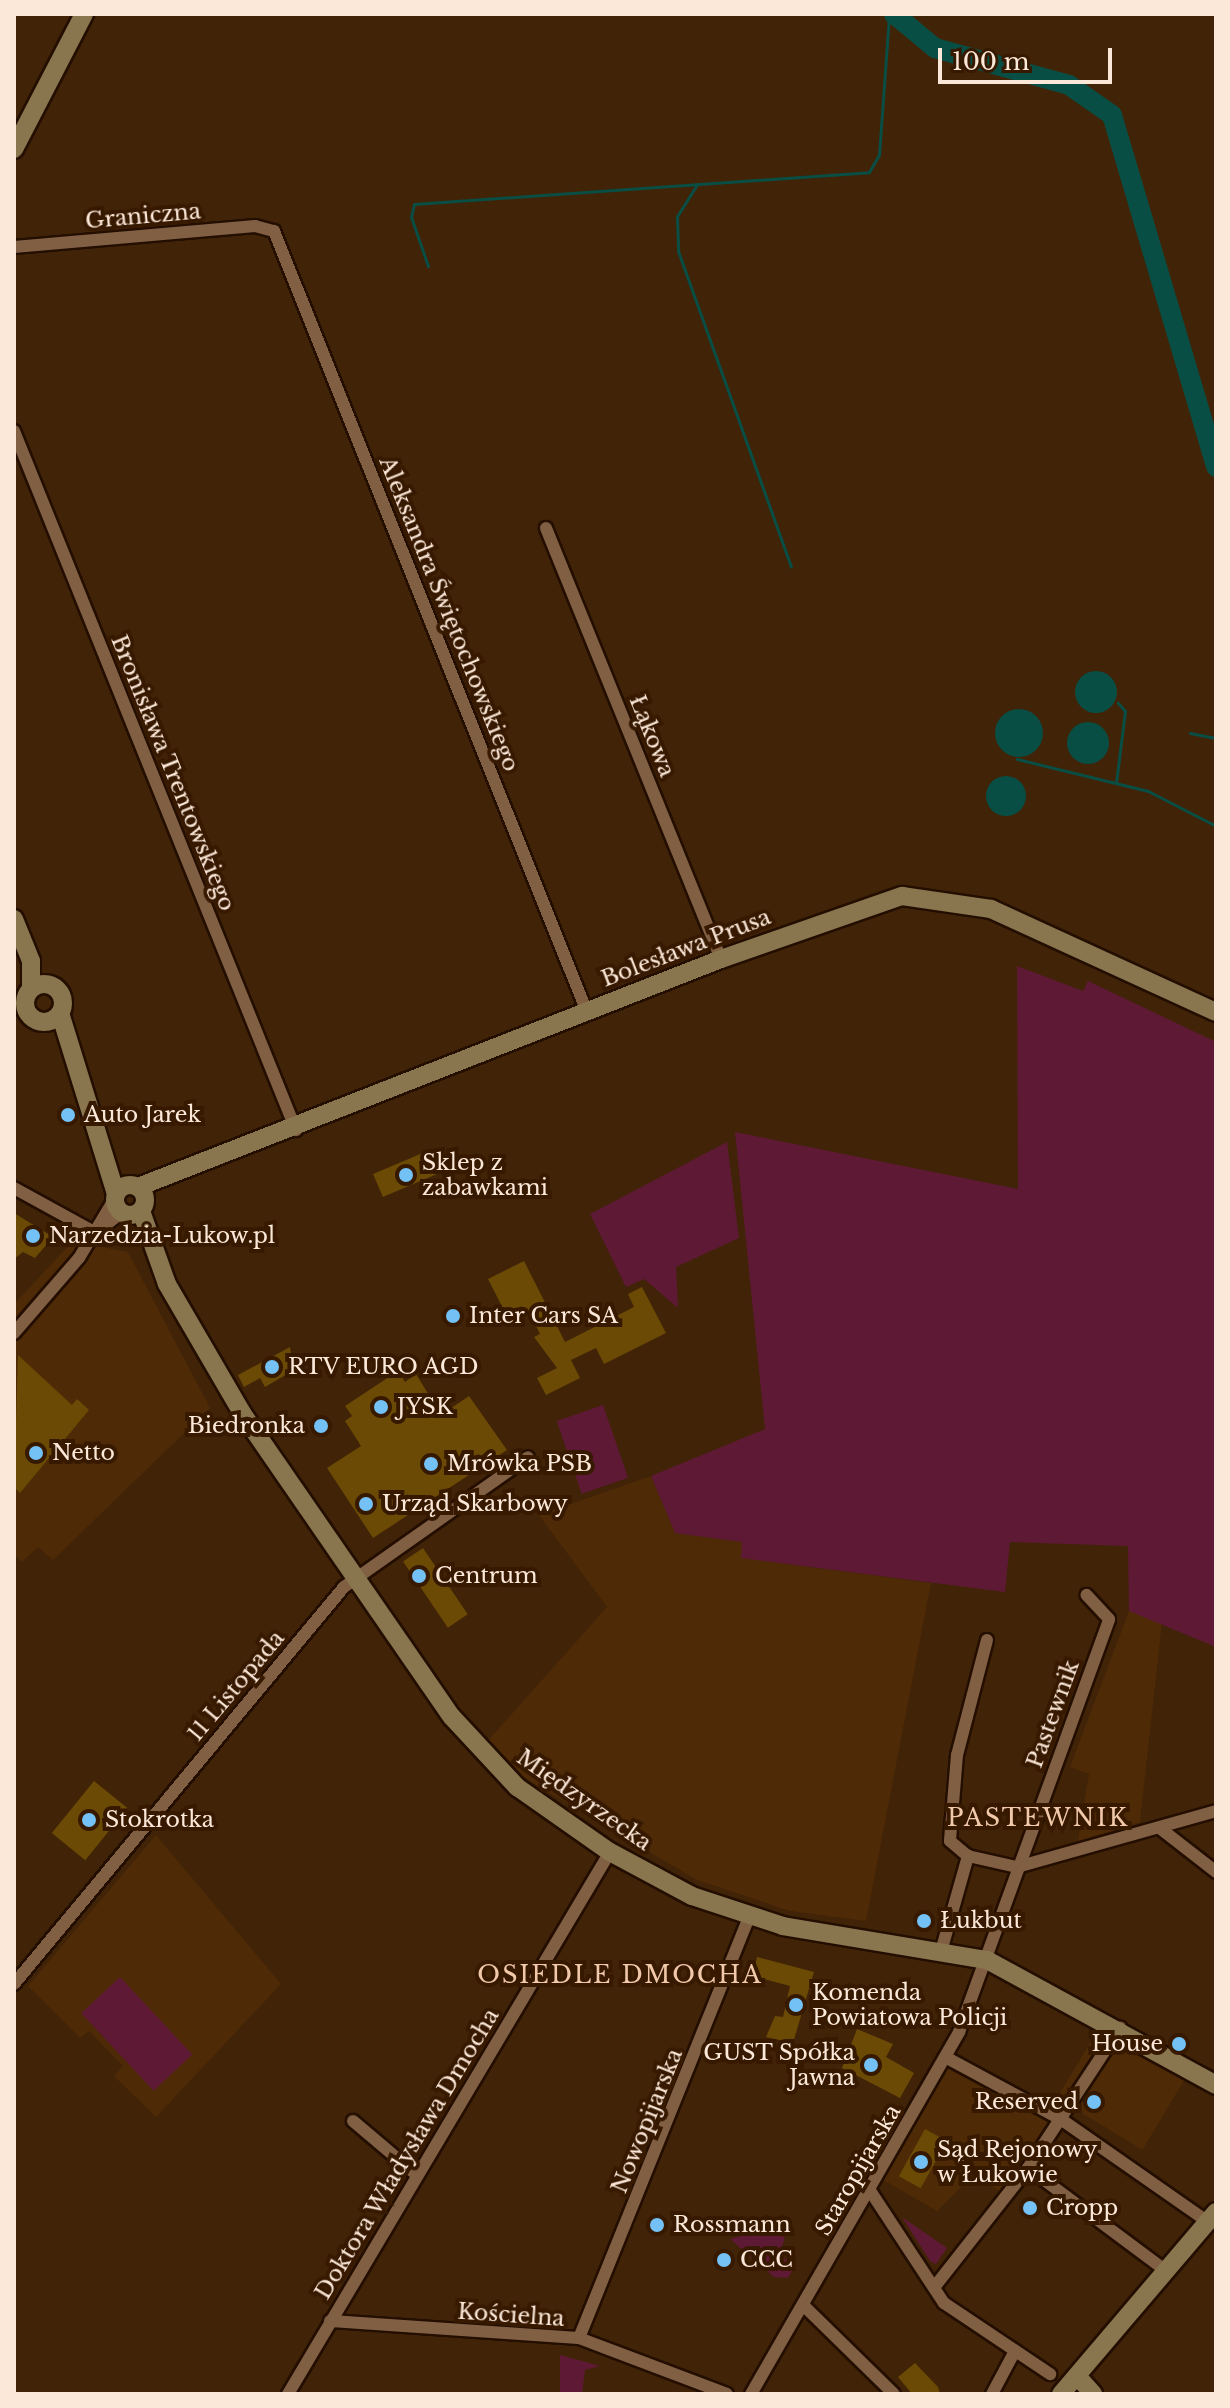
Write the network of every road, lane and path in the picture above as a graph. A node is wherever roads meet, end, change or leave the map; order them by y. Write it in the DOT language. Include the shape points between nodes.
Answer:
graph roads {
  1 [pos="84,14"];
  2 [pos="14,149"];
  3 [pos="274,231"];
  4 [pos="14,247"];
  5 [pos="14,431"];
  6 [pos="546,528"];
  7 [pos="14,919"];
  8 [pos="721,959"];
  9 [pos="34,1007"];
  10 [pos="587,1012"];
  11 [pos="1216,1012"];
  12 [pos="296,1130"];
  13 [pos="14,1188"];
  14 [pos="130,1200"];
  15 [pos="96,1233"];
  16 [pos="14,1333"];
  17 [pos="528,1457"];
  18 [pos="354,1580"];
  19 [pos="1087,1595"];
  20 [pos="987,1640"];
  21 [pos="1216,1811"];
  22 [pos="1161,1829"];
  23 [pos="610,1852"];
  24 [pos="968,1856"];
  25 [pos="1017,1867"];
  26 [pos="1216,1872"];
  27 [pos="749,1917"];
  28 [pos="942,1948"];
  29 [pos="987,1960"];
  30 [pos="14,1984"];
  31 [pos="1120,2028"];
  32 [pos="947,2058"];
  33 [pos="1216,2085"];
  34 [pos="1062,2120"];
  35 [pos="353,2121"];
  36 [pos="1028,2168"];
  37 [pos="417,2175"];
  38 [pos="869,2189"];
  39 [pos="1212,2217"];
  40 [pos="1166,2271"];
  41 [pos="936,2285"];
  42 [pos="803,2305"];
  43 [pos="330,2321"];
  44 [pos="579,2338"];
  45 [pos="1015,2351"];
  46 [pos="1050,2374"];
  47 [pos="1077,2376"];
  48 [pos="288,2394"];
  49 [pos="727,2394"];
  50 [pos="751,2394"];
  51 [pos="894,2394"];
  52 [pos="992,2394"];
  53 [pos="1061,2394"];
  54 [pos="1093,2394"];
  1 -- 2 [label="main road"];
  3 -- 4 [label="street, Graniczna" via="255,226"];
  3 -- 10 [label="street, Aleksandra Świętochowskiego"];
  5 -- 12 [label="street, Bronisława Trentowskiego"];
  6 -- 8 [label="street, Łąkowa"];
  7 -- 9 [label="main road, Międzyrzecka" via="31,961"];
  8 -- 10 [label="main road, Bolesława Prusa"];
  8 -- 11 [label="main road, Bolesława Prusa" via="878,901 927,895 991,909"];
  9 -- 14 [label="main road, Międzyrzecka" via="65,1042"];
  10 -- 12 [label="main road, Bolesława Prusa"];
  12 -- 14 [label="main road, Bolesława Prusa"];
  13 -- 15 [label="street"];
  14 -- 15 [label="street"];
  14 -- 18 [label="main road, Międzyrzecka" via="218,1376"];
  15 -- 16 [label="street"];
  17 -- 18 [label="street, 11 Listopada"];
  18 -- 23 [label="main road, Międzyrzecka" via="480,1751"];
  18 -- 30 [label="street, 11 Listopada"];
  19 -- 25 [label="street, Pastewnik" via="1109,1619"];
  20 -- 24 [label="street" via="957,1755 950,1841"];
  21 -- 22 [label="street"];
  22 -- 25 [label="street"];
  22 -- 26 [label="street"];
  23 -- 27 [label="main road, Międzyrzecka"];
  23 -- 37 [label="street, Doktora Władysława Dmocha"];
  24 -- 25 [label="street"];
  24 -- 28 [label="street"];
  25 -- 29 [label="street, Pastewnik"];
  27 -- 28 [label="main road, Międzyrzecka"];
  27 -- 44 [label="street, Nowopijarska"];
  28 -- 29 [label="main road, Międzyrzecka"];
  29 -- 31 [label="main road, Międzyrzecka"];
  29 -- 32 [label="street, Staropijarska"];
  31 -- 33 [label="main road, Międzyrzecka"];
  31 -- 34 [label="street"];
  32 -- 34 [label="street"];
  32 -- 38 [label="street, Staropijarska"];
  34 -- 36 [label="street"];
  34 -- 39 [label="street"];
  35 -- 37 [label="street"];
  36 -- 40 [label="street"];
  36 -- 41 [label="street"];
  37 -- 43 [label="street, Doktora Władysława Dmocha"];
  38 -- 41 [label="street"];
  38 -- 42 [label="street, Staropijarska"];
  39 -- 40 [label="main road"];
  40 -- 47 [label="main road"];
  41 -- 45 [label="street" via="949,2307"];
  42 -- 50 [label="street, Staropijarska"];
  42 -- 51 [label="street"];
  43 -- 44 [label="street, Kościelna"];
  43 -- 48 [label="street, Doktora Władysława Dmocha"];
  44 -- 49 [label="street, Kościelna"];
  45 -- 46 [label="street"];
  45 -- 52 [label="street"];
  47 -- 53 [label="main road"];
  47 -- 54 [label="main road"];
}
